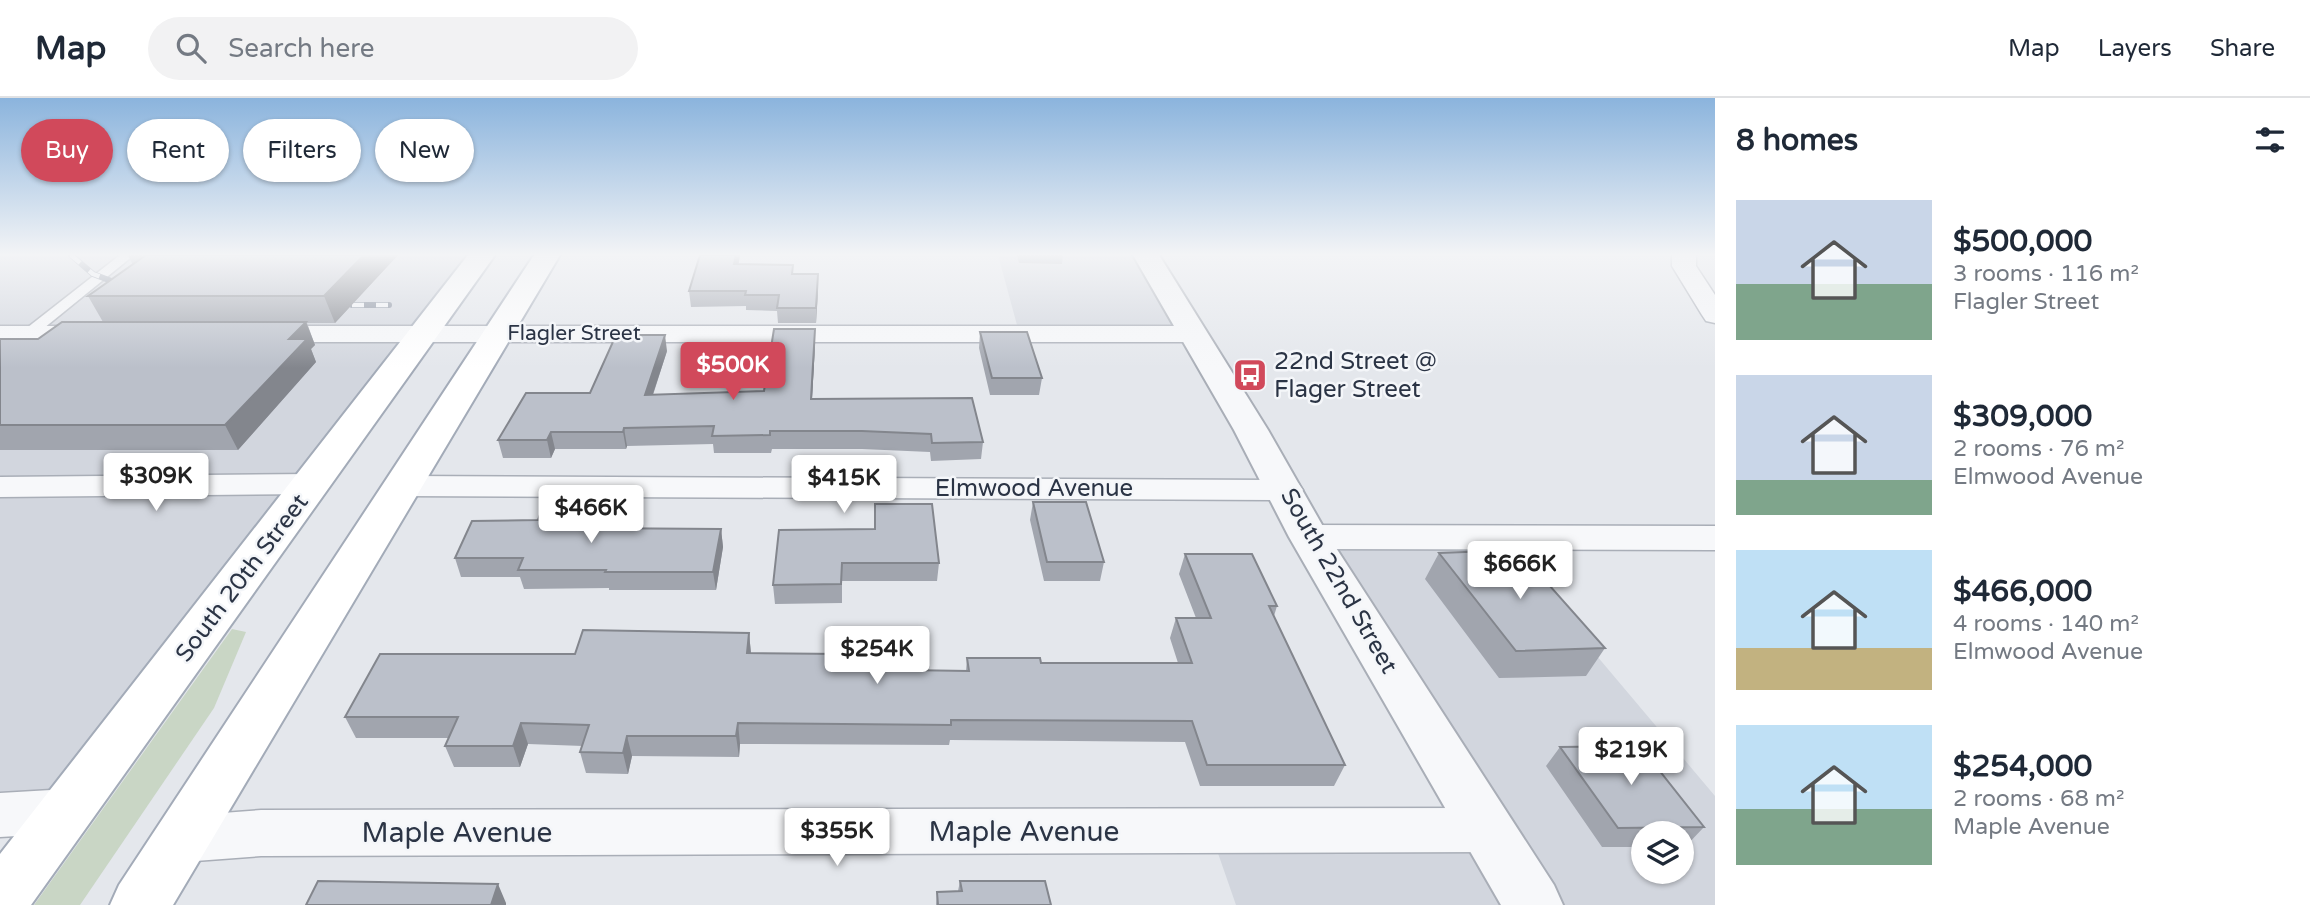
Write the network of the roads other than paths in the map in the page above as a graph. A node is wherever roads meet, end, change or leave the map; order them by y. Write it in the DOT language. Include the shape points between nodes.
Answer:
graph roads {
  1 [pos="80,293"];
  2 [pos="455,293"];
  3 [pos="524,293"];
  4 [pos="1167,293"];
  5 [pos="1701,293"];
  6 [pos="1715,315"];
  7 [pos="426,333"];
  8 [pos="499,333"];
  9 [pos="0,334"];
  10 [pos="28,334"];
  11 [pos="112,334"];
  12 [pos="237,334"];
  13 [pos="1191,334"];
  14 [pos="312,484"];
  15 [pos="404,486"];
  16 [pos="0,487"];
  17 [pos="1286,490"];
  18 [pos="1309,537"];
  19 [pos="1715,538"];
  20 [pos="68,811"];
  21 [pos="0,815"];
  22 [pos="1488,830"];
  23 [pos="182,839"];
  24 [pos="0,900"];
  25 [pos="139,905"];
  26 [pos="1534,905"];
  1 -- 10 [label="lane"];
  2 -- 7 [label="main road, South 20th Street"];
  3 -- 8 [label="main road"];
  4 -- 13 [label="street, South 22nd Street"];
  5 -- 6 [label="street"];
  7 -- 8 [label="street, Flagler Street"];
  7 -- 12 [label="street, Flagler Street"];
  7 -- 14 [label="main road, South 20th Street"];
  8 -- 13 [label="street, Flagler Street"];
  8 -- 15 [label="main road"];
  9 -- 10 [label="street"];
  10 -- 11 [label="street"];
  13 -- 17 [label="street, South 22nd Street"];
  14 -- 16 [label="street"];
  14 -- 20 [label="main road, South 20th Street"];
  15 -- 17 [label="street, Elmwood Avenue"];
  15 -- 23 [label="main road"];
  17 -- 18 [label="street, South 22nd Street"];
  18 -- 19 [label="street"];
  18 -- 22 [label="street, South 22nd Street"];
  20 -- 21 [label="street"];
  20 -- 24 [label="main road, South 20th Street"];
  22 -- 23 [label="street, Maple Avenue" via="275,833"];
  22 -- 26 [label="street, South 22nd Street"];
  23 -- 25 [label="main road"];
}
